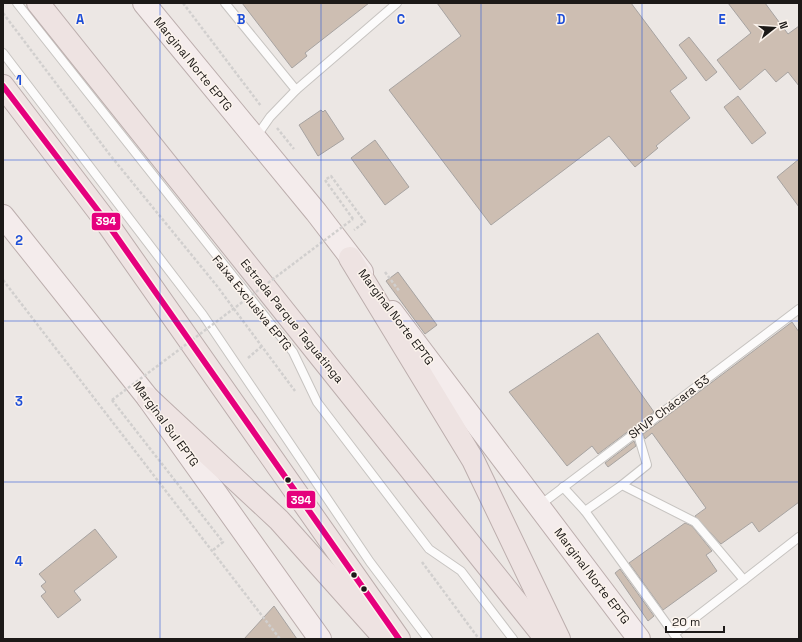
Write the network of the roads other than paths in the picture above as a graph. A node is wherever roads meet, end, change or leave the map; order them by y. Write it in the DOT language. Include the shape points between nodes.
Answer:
graph roads {
  1 [pos="17,3"];
  2 [pos="38,3"];
  3 [pos="144,3"];
  4 [pos="225,3"];
  5 [pos="397,3"];
  6 [pos="3,53"];
  7 [pos="3,86"];
  8 [pos="296,90"];
  9 [pos="255,140"];
  10 [pos="3,216"];
  11 [pos="350,258"];
  12 [pos="799,309"];
  13 [pos="148,398"];
  14 [pos="637,431"];
  15 [pos="622,485"];
  16 [pos="563,487"];
  17 [pos="539,505"];
  18 [pos="585,512"];
  19 [pos="799,537"];
  20 [pos="744,580"];
  21 [pos="676,637"];
  22 [pos="320,639"];
  23 [pos="386,639"];
  24 [pos="399,639"];
  25 [pos="428,639"];
  26 [pos="513,639"];
  27 [pos="546,639"];
  28 [pos="559,639"];
  29 [pos="639,639"];
  1 -- 26 [label="lane, Faixa Exclusiva EPTG" via="292,352 317,402 429,549 461,571"];
  2 -- 27 [label="highway, Estrada Parque Taguatinga"];
  3 -- 9 [label="main road, Marginal Norte EPTG"];
  4 -- 8 [label="lane"];
  5 -- 8 [label="lane"];
  6 -- 25 [label="lane" via="203,316 370,562"];
  7 -- 24 [label="highway" via="102,216"];
  8 -- 9 [label="lane" via="270,117"];
  9 -- 11 [label="main road, Marginal Norte EPTG" via="316,212"];
  10 -- 13 [label="main road, Marginal Sul EPTG"];
  11 -- 17 [label="main road, Marginal Norte EPTG"];
  11 -- 28 [label="highway" via="473,460"];
  12 -- 14 [label="lane, SHVP Chácara 53"];
  13 -- 22 [label="main road, Marginal Sul EPTG"];
  13 -- 23 [label="highway" via="279,520"];
  14 -- 15 [label="lane" via="647,465"];
  14 -- 16 [label="lane, SHVP Chácara 53"];
  15 -- 18 [label="lane"];
  15 -- 20 [label="lane" via="695,522"];
  16 -- 17 [label="lane, SHVP Chácara 53"];
  16 -- 18 [label="lane"];
  17 -- 29 [label="main road, Marginal Norte EPTG"];
  18 -- 21 [label="lane"];
  19 -- 20 [label="lane"];
  20 -- 21 [label="lane"];
}
